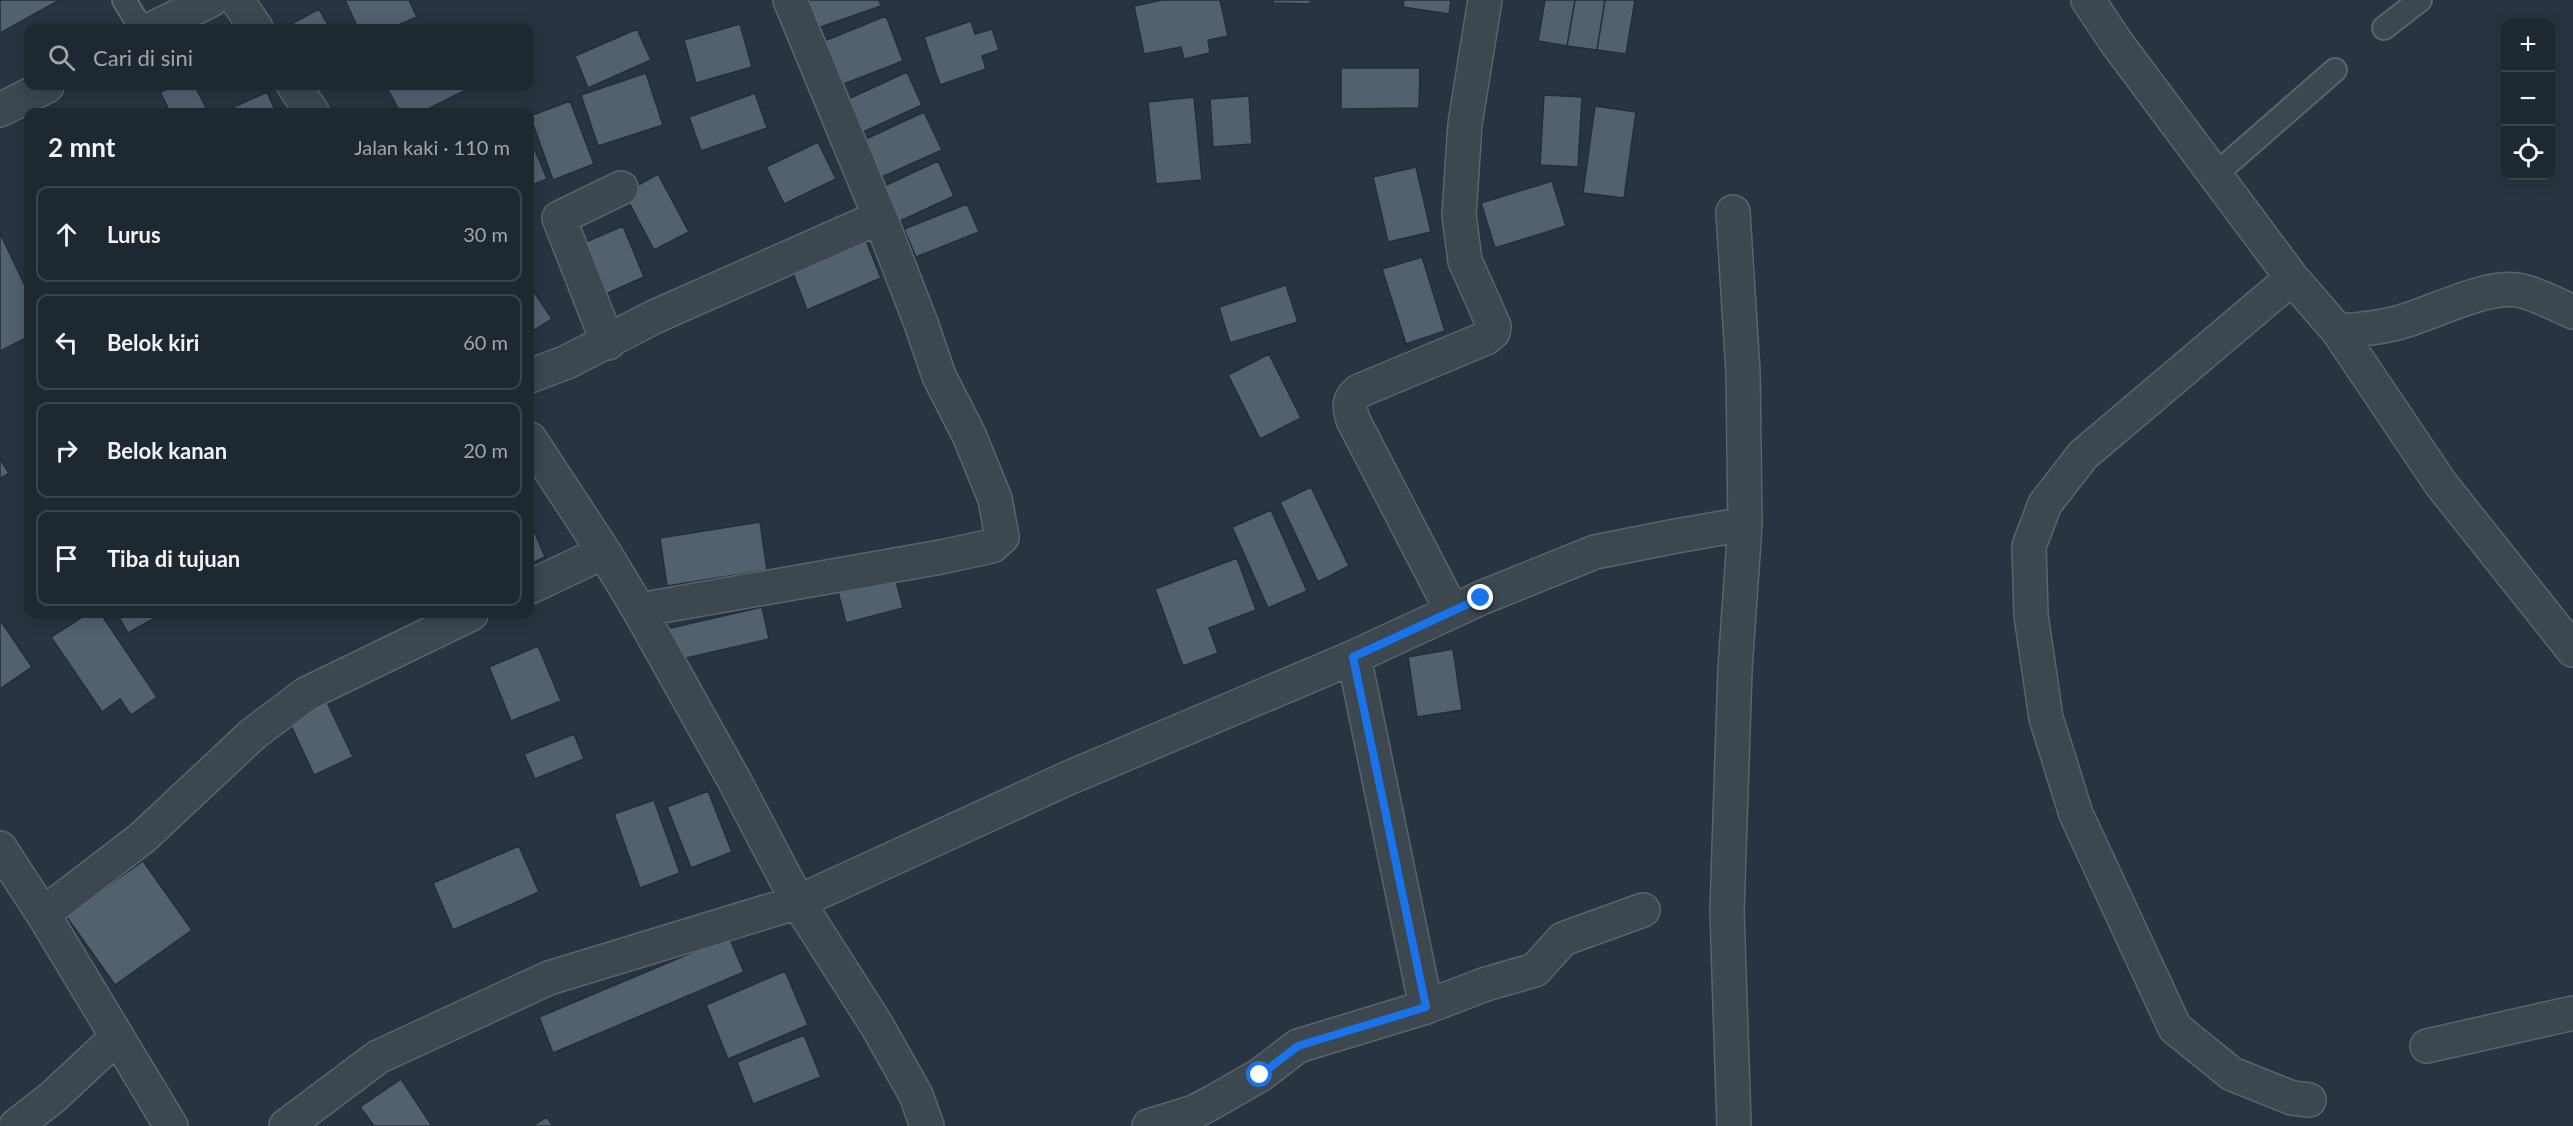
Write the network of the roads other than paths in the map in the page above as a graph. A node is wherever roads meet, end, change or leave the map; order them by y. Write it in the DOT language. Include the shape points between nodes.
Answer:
graph roads {
  1 [pos="124,0"];
  2 [pos="211,0"];
  3 [pos="237,0"];
  4 [pos="790,0"];
  5 [pos="1485,0"];
  6 [pos="2088,0"];
  7 [pos="2420,0"];
  8 [pos="139,24"];
  9 [pos="162,24"];
  10 [pos="253,24"];
  11 [pos="2384,28"];
  12 [pos="2335,70"];
  13 [pos="39,90"];
  14 [pos="297,90"];
  15 [pos="309,108"];
  16 [pos="0,110"];
  17 [pos="2216,174"];
  18 [pos="621,188"];
  19 [pos="1732,212"];
  20 [pos="880,217"];
  21 [pos="2292,279"];
  22 [pos="2573,312"];
  23 [pos="2338,331"];
  24 [pos="608,343"];
  25 [pos="534,374"];
  26 [pos="534,445"];
  27 [pos="1745,524"];
  28 [pos="604,552"];
  29 [pos="534,585"];
  30 [pos="639,610"];
  31 [pos="1452,611"];
  32 [pos="463,618"];
  33 [pos="2573,650"];
  34 [pos="1353,657"];
  35 [pos="0,848"];
  36 [pos="798,902"];
  37 [pos="1643,910"];
  38 [pos="43,914"];
  39 [pos="1426,1007"];
  40 [pos="2573,1013"];
  41 [pos="117,1037"];
  42 [pos="2427,1046"];
  43 [pos="2309,1100"];
  44 [pos="16,1126"];
  45 [pos="171,1126"];
  46 [pos="286,1126"];
  47 [pos="927,1126"];
  48 [pos="1149,1126"];
  49 [pos="1734,1126"];
  1 -- 8 [label="lane"];
  2 -- 9 [label="street"];
  3 -- 10 [label="street"];
  4 -- 20 [label="street"];
  5 -- 31 [label="street" via="1465,124 1459,215 1465,261 1494,326 1493,332 1359,391 1349,406"];
  6 -- 17 [label="street"];
  7 -- 11 [label="lane"];
  12 -- 17 [label="lane"];
  13 -- 16 [label="street"];
  14 -- 15 [label="street"];
  17 -- 21 [label="street"];
  18 -- 24 [label="street" via="559,218"];
  19 -- 27 [label="street" via="1743,372"];
  20 -- 24 [label="street" via="654,318"];
  20 -- 30 [label="street" via="939,376 995,499 1002,537 992,546 941,557"];
  21 -- 23 [label="street"];
  21 -- 43 [label="street" via="2092,447 2045,504 2029,546 2031,615 2046,718 2076,813 2175,1028 2232,1074 2292,1098"];
  22 -- 23 [label="street" via="2520,290 2495,292 2397,323"];
  23 -- 33 [label="street" via="2441,484"];
  24 -- 25 [label="street"];
  26 -- 28 [label="street"];
  27 -- 31 [label="street" via="1595,552"];
  27 -- 49 [label="street" via="1734,669 1727,911"];
  28 -- 29 [label="street"];
  28 -- 30 [label="street"];
  30 -- 36 [label="street" via="734,778"];
  31 -- 34 [label="street"];
  32 -- 38 [label="street" via="306,694 253,734 142,838"];
  34 -- 36 [label="street" via="1066,779"];
  34 -- 39 [label="street"];
  35 -- 38 [label="street"];
  36 -- 46 [label="street" via="549,978 378,1057"];
  36 -- 47 [label="street" via="876,1024 916,1095"];
  37 -- 39 [label="street" via="1563,939 1535,970"];
  38 -- 41 [label="street"];
  39 -- 48 [label="street" via="1298,1046 1260,1075 1213,1102"];
  40 -- 42 [label="street"];
  41 -- 44 [label="street"];
  41 -- 45 [label="street"];
}
